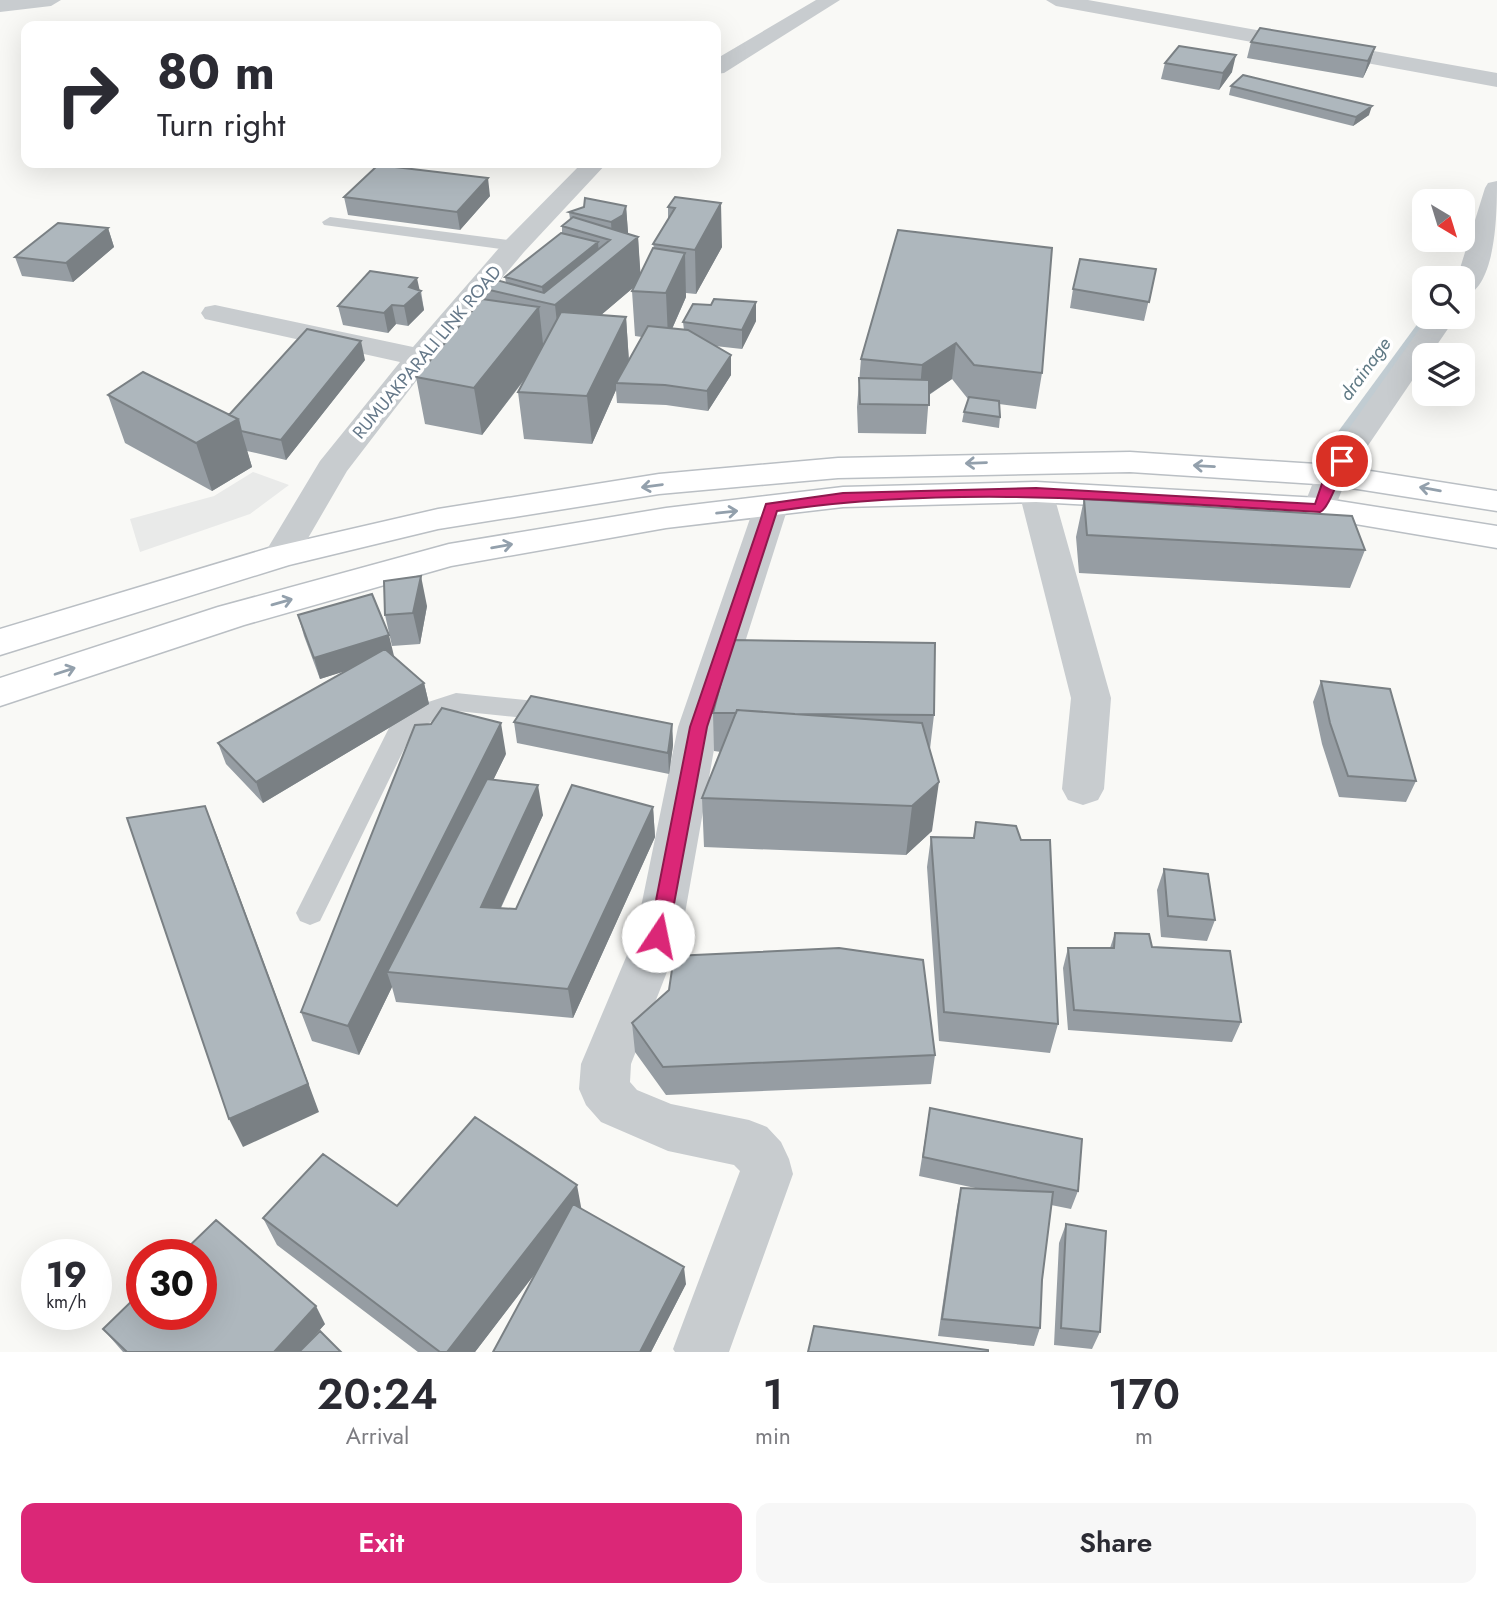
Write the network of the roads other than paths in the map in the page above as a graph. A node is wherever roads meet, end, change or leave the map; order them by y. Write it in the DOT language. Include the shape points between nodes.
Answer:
graph roads {
  1 [pos="51,0"];
  2 [pos="830,0"];
  3 [pos="1056,0"];
  4 [pos="0,6"];
  5 [pos="721,65"];
  6 [pos="1497,80"];
  7 [pos="590,168"];
  8 [pos="1497,188"];
  9 [pos="330,222"];
  10 [pos="515,246"];
  11 [pos="1473,266"];
  12 [pos="215,313"];
  13 [pos="1434,329"];
  14 [pos="420,357"];
  15 [pos="1332,475"];
  16 [pos="1036,492"];
  17 [pos="1497,500"];
  18 [pos="771,507"];
  19 [pos="1320,508"];
  20 [pos="1497,537"];
  21 [pos="281,556"];
  22 [pos="0,642"];
  23 [pos="0,692"];
  24 [pos="577,714"];
  25 [pos="1083,789"];
  26 [pos="310,913"];
  27 [pos="702,1349"];
  1 -- 4 [label="street"];
  2 -- 5 [label="street"];
  3 -- 6 [label="street"];
  7 -- 10 [label="street, RUMUAKPARALI LINK ROAD"];
  8 -- 11 [label="street"];
  9 -- 10 [label="lane"];
  10 -- 14 [label="street, RUMUAKPARALI LINK ROAD"];
  12 -- 14 [label="street"];
  13 -- 15 [label="street"];
  14 -- 21 [label="street, RUMUAKPARALI LINK ROAD" via="332,468"];
  17 -- 15 [label="main road, one-way"];
  15 -- 19 [label="street"];
  15 -- 21 [label="main road, one-way" via="1130,462 838,468 659,484 464,515"];
  16 -- 18 [label="main road" via="843,497"];
  16 -- 19 [label="main road"];
  16 -- 25 [label="street" via="1091,698"];
  23 -- 18 [label="main road, one-way" via="231,617 449,555 666,518"];
  18 -- 27 [label="street" via="685,725 658,936 606,1064 604,1089 619,1106 668,1127 749,1144 763,1159 767,1174"];
  19 -- 20 [label="main road"];
  21 -- 22 [label="main road"];
  24 -- 26 [label="lane" via="456,702 428,711 399,733"];
}
